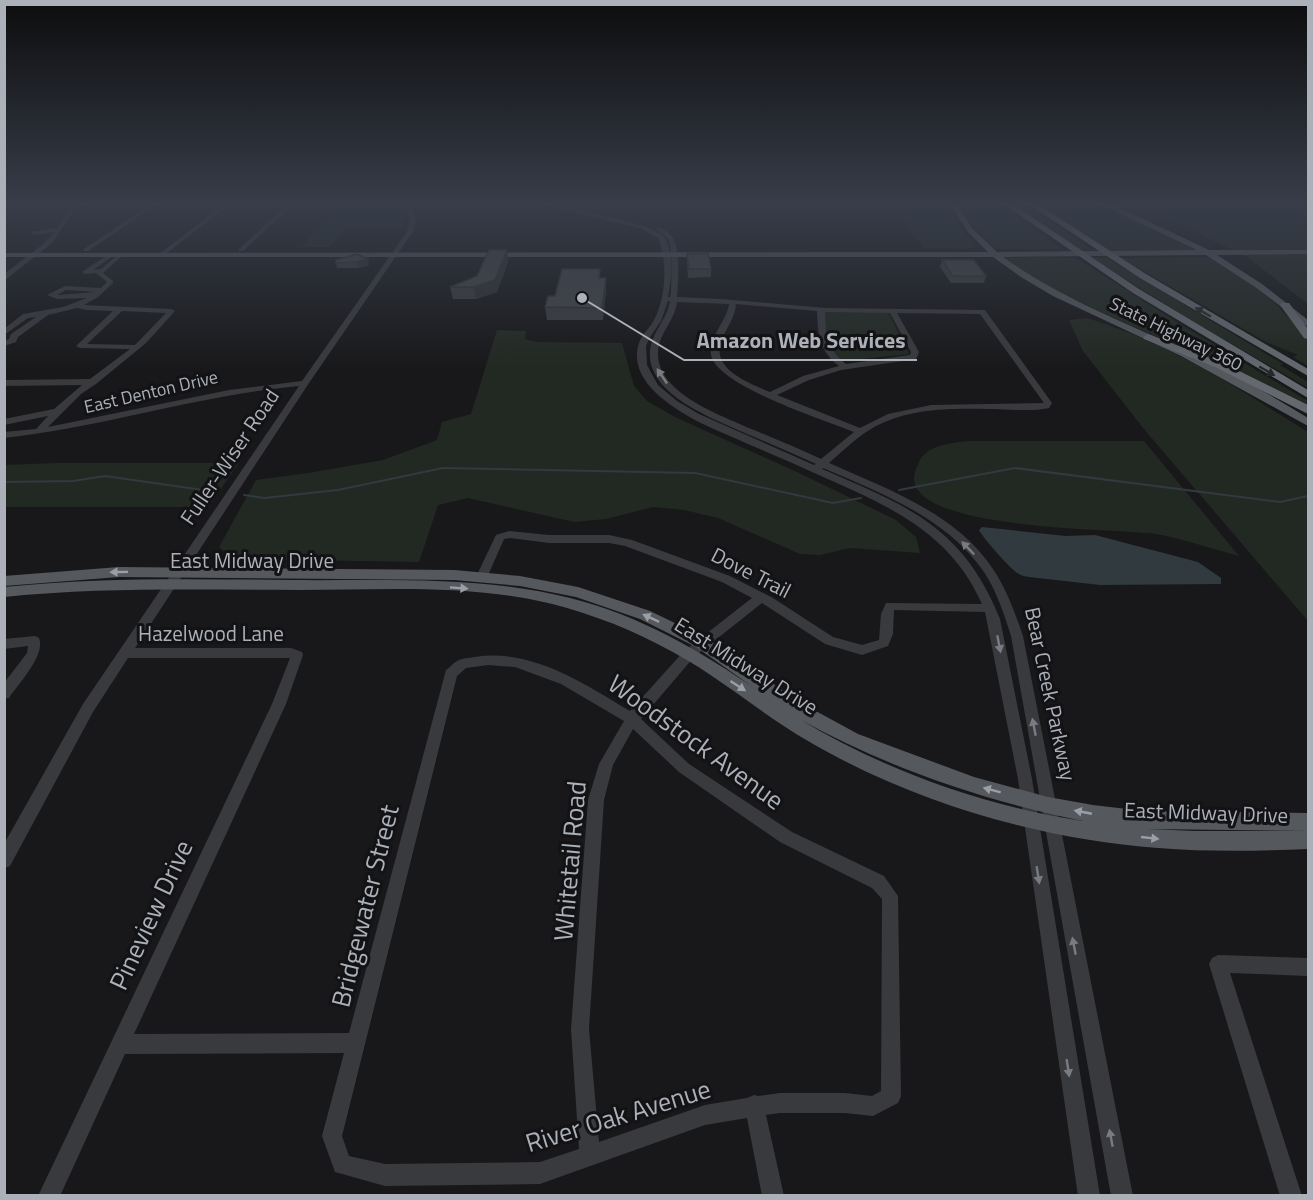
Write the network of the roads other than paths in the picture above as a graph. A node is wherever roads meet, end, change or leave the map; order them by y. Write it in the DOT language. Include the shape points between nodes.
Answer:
graph roads {
  1 [pos="23,259"];
  2 [pos="108,259"];
  3 [pos="113,259"];
  4 [pos="383,259"];
  5 [pos="391,259"];
  6 [pos="654,259"];
  7 [pos="668,259"];
  8 [pos="670,259"];
  9 [pos="1002,259"];
  10 [pos="1089,259"];
  11 [pos="1117,259"];
  12 [pos="1221,259"];
  13 [pos="387,264"];
  14 [pos="666,266"];
  15 [pos="99,273"];
  16 [pos="7,274"];
  17 [pos="102,290"];
  18 [pos="94,296"];
  19 [pos="669,301"];
  20 [pos="733,303"];
  21 [pos="1285,305"];
  22 [pos="80,306"];
  23 [pos="120,309"];
  24 [pos="820,310"];
  25 [pos="892,310"];
  26 [pos="46,313"];
  27 [pos="1308,324"];
  28 [pos="4,333"];
  29 [pos="1308,336"];
  30 [pos="1148,337"];
  31 [pos="4,344"];
  32 [pos="136,346"];
  33 [pos="843,365"];
  34 [pos="1308,373"];
  35 [pos="4,382"];
  36 [pos="94,382"];
  37 [pos="305,383"];
  38 [pos="770,395"];
  39 [pos="1308,395"];
  40 [pos="1308,410"];
  41 [pos="68,411"];
  42 [pos="56,412"];
  43 [pos="4,422"];
  44 [pos="1308,423"];
  45 [pos="50,431"];
  46 [pos="38,432"];
  47 [pos="862,432"];
  48 [pos="4,435"];
  49 [pos="822,463"];
  50 [pos="482,577"];
  51 [pos="174,578"];
  52 [pos="4,581"];
  53 [pos="4,592"];
  54 [pos="761,597"];
  55 [pos="990,608"];
  56 [pos="4,644"];
  57 [pos="695,648"];
  58 [pos="124,653"];
  59 [pos="297,655"];
  60 [pos="462,664"];
  61 [pos="4,694"];
  62 [pos="632,719"];
  63 [pos="1029,809"];
  64 [pos="1050,814"];
  65 [pos="1308,822"];
  66 [pos="1308,840"];
  67 [pos="4,861"];
  68 [pos="1308,967"];
  69 [pos="356,1043"];
  70 [pos="120,1044"];
  71 [pos="754,1106"];
  72 [pos="873,1106"];
  73 [pos="590,1156"];
  74 [pos="342,1165"];
  75 [pos="49,1196"];
  76 [pos="773,1196"];
  77 [pos="1089,1196"];
  78 [pos="1122,1196"];
  79 [pos="1291,1196"];
  1 -- 16 [label="street"];
  2 -- 15 [label="street" via="84,271"];
  3 -- 15 [label="street"];
  4 -- 13 [label="main road"];
  5 -- 13 [label="street, Fuller-Wiser Road"];
  6 -- 14 [label="main road"];
  7 -- 14 [label="street, Bear Creek Parkway"];
  8 -- 19 [label="street, Bear Creek Parkway"];
  9 -- 30 [label="main road, State Highway 360" via="1050,290"];
  10 -- 39 [label="highway, one-way"];
  34 -- 11 [label="highway, one-way"];
  12 -- 21 [label="main road"];
  13 -- 37 [label="street, Fuller-Wiser Road"];
  14 -- 19 [label="street, Bear Creek Parkway"];
  15 -- 17 [label="street" via="111,282"];
  17 -- 18 [label="street"];
  17 -- 18 [label="street" via="65,288 51,295"];
  18 -- 22 [label="street"];
  19 -- 20 [label="street"];
  19 -- 49 [label="street, Bear Creek Parkway" via="643,343 642,359 654,385 687,411"];
  20 -- 24 [label="street"];
  20 -- 38 [label="street" via="732,315 715,347 716,357 734,378"];
  21 -- 27 [label="main road"];
  21 -- 29 [label="highway"];
  22 -- 23 [label="street"];
  22 -- 26 [label="street"];
  23 -- 32 [label="street" via="171,311"];
  23 -- 32 [label="street" via="80,346"];
  24 -- 25 [label="street"];
  24 -- 33 [label="street" via="823,346"];
  25 -- 33 [label="street" via="915,355"];
  25 -- 47 [label="street" via="982,312 1046,399 1046,406 932,408 902,414"];
  26 -- 28 [label="street" via="26,316"];
  26 -- 31 [label="street"];
  30 -- 40 [label="highway" via="1219,365"];
  30 -- 44 [label="main road, State Highway 360" via="1227,376"];
  32 -- 36 [label="street"];
  33 -- 38 [label="street" via="812,374"];
  35 -- 36 [label="street"];
  36 -- 41 [label="street"];
  36 -- 42 [label="street"];
  37 -- 45 [label="street, East Denton Drive" via="231,390"];
  37 -- 51 [label="street, Fuller-Wiser Road"];
  38 -- 47 [label="street"];
  41 -- 42 [label="street"];
  41 -- 45 [label="street"];
  42 -- 43 [label="street"];
  42 -- 46 [label="street"];
  45 -- 46 [label="street, East Denton Drive"];
  46 -- 48 [label="street, East Denton Drive"];
  47 -- 49 [label="street"];
  49 -- 55 [label="street, Bear Creek Parkway" via="931,529 967,567"];
  64 -- 49 [label="street, Bear Creek Parkway, one-way" via="1017,636 993,578 966,545 933,518"];
  50 -- 51 [label="main road, East Midway Drive"];
  50 -- 54 [label="street, Dove Trail" via="495,544 509,534 609,539 676,559"];
  57 -- 50 [label="main road, East Midway Drive, one-way" via="645,615 578,592"];
  51 -- 52 [label="main road, East Midway Drive, one-way" via="119,572"];
  51 -- 53 [label="main road, East Midway Drive"];
  51 -- 57 [label="main road, East Midway Drive, one-way" via="514,592 569,603"];
  51 -- 58 [label="street, Fuller-Wiser Road"];
  54 -- 55 [label="street, Dove Trail" via="829,641 862,650 884,644 890,606"];
  54 -- 57 [label="street, Whitetail Road"];
  55 -- 63 [label="street, Bear Creek Parkway, one-way"];
  56 -- 61 [label="street" via="35,641 33,654"];
  57 -- 62 [label="street, Whitetail Road"];
  57 -- 63 [label="main road, East Midway Drive" via="784,719 875,767 976,803"];
  58 -- 59 [label="street, Hazelwood Lane"];
  58 -- 67 [label="street, Fuller-Wiser Road" via="88,708"];
  59 -- 70 [label="street, Pineview Drive" via="279,704"];
  60 -- 62 [label="street, Woodstock Avenue" via="488,660 516,662 566,680"];
  60 -- 69 [label="street, Bridgewater Street" via="451,674"];
  62 -- 72 [label="street, Woodstock Avenue" via="684,768 786,837 878,882 890,896 891,1096"];
  62 -- 73 [label="street, Whitetail Road" via="606,764 596,800 580,1029"];
  63 -- 64 [label="main road, East Midway Drive"];
  63 -- 77 [label="street, Bear Creek Parkway, one-way"];
  65 -- 64 [label="main road, East Midway Drive, one-way" via="1144,820"];
  64 -- 66 [label="main road, East Midway Drive, one-way" via="1110,834 1161,839"];
  78 -- 64 [label="street, Bear Creek Parkway, one-way"];
  68 -- 79 [label="street" via="1218,964"];
  69 -- 70 [label="street"];
  69 -- 74 [label="street, Bridgewater Street" via="332,1136"];
  70 -- 75 [label="street, Pineview Drive"];
  71 -- 72 [label="street, River Oak Avenue"];
  71 -- 73 [label="street, River Oak Avenue" via="705,1115"];
  71 -- 76 [label="street"];
  73 -- 74 [label="street, River Oak Avenue" via="540,1173 385,1175"];
}
